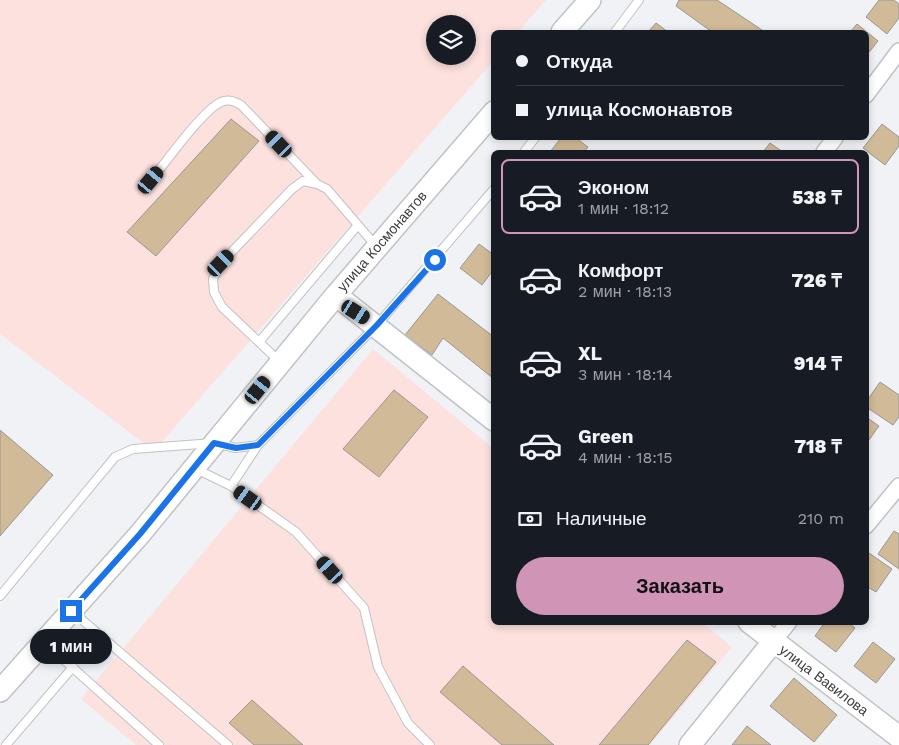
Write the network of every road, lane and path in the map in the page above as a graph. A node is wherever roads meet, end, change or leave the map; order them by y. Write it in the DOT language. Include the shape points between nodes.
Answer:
graph roads {
  1 [pos="590,0"];
  2 [pos="639,0"];
  3 [pos="564,30"];
  4 [pos="616,30"];
  5 [pos="899,51"];
  6 [pos="869,91"];
  7 [pos="491,115"];
  8 [pos="533,140"];
  9 [pos="833,140"];
  10 [pos="526,150"];
  11 [pos="826,150"];
  12 [pos="151,180"];
  13 [pos="317,184"];
  14 [pos="491,193"];
  15 [pos="358,226"];
  16 [pos="377,247"];
  17 [pos="336,295"];
  18 [pos="377,325"];
  19 [pos="259,342"];
  20 [pos="280,363"];
  21 [pos="491,418"];
  22 [pos="214,443"];
  23 [pos="258,445"];
  24 [pos="194,468"];
  25 [pos="231,486"];
  26 [pos="899,486"];
  27 [pos="869,522"];
  28 [pos="0,596"];
  29 [pos="71,611"];
  30 [pos="753,625"];
  31 [pos="787,625"];
  32 [pos="44,642"];
  33 [pos="773,642"];
  34 [pos="74,667"];
  35 [pos="0,691"];
  36 [pos="899,737"];
  37 [pos="6,745"];
  38 [pos="159,745"];
  39 [pos="228,745"];
  40 [pos="430,745"];
  41 [pos="690,745"];
  1 -- 3 [label="street"];
  2 -- 4 [label="lane"];
  5 -- 6 [label="street"];
  7 -- 16 [label="street, улица Космонавтов"];
  8 -- 10 [label="lane"];
  9 -- 11 [label="street"];
  12 -- 13 [label="lane" via="208,112 220,102 232,100 241,105"];
  13 -- 15 [label="lane" via="327,190"];
  13 -- 19 [label="lane" via="303,181 292,189 221,263 213,279 214,292 222,307"];
  14 -- 18 [label="lane"];
  15 -- 16 [label="lane"];
  15 -- 19 [label="lane"];
  16 -- 17 [label="street, улица Космонавтов"];
  17 -- 18 [label="street"];
  17 -- 20 [label="street, улица Космонавтов"];
  18 -- 21 [label="street"];
  18 -- 23 [label="lane"];
  19 -- 20 [label="lane"];
  20 -- 22 [label="street, улица Космонавтов"];
  22 -- 23 [label="lane" via="236,448"];
  22 -- 24 [label="street, улица Космонавтов"];
  22 -- 28 [label="lane" via="134,449 115,457"];
  23 -- 25 [label="lane"];
  24 -- 25 [label="lane"];
  24 -- 29 [label="street, улица Космонавтов"];
  25 -- 40 [label="lane" via="296,532 364,608 378,667 408,723"];
  26 -- 27 [label="street"];
  29 -- 32 [label="street, улица Космонавтов"];
  29 -- 39 [label="lane"];
  30 -- 33 [label="street, улица Вавилова"];
  31 -- 33 [label="street"];
  32 -- 34 [label="lane"];
  32 -- 35 [label="street, улица Космонавтов"];
  33 -- 36 [label="street, улица Вавилова"];
  33 -- 41 [label="street"];
  34 -- 37 [label="lane"];
  34 -- 38 [label="lane"];
}
